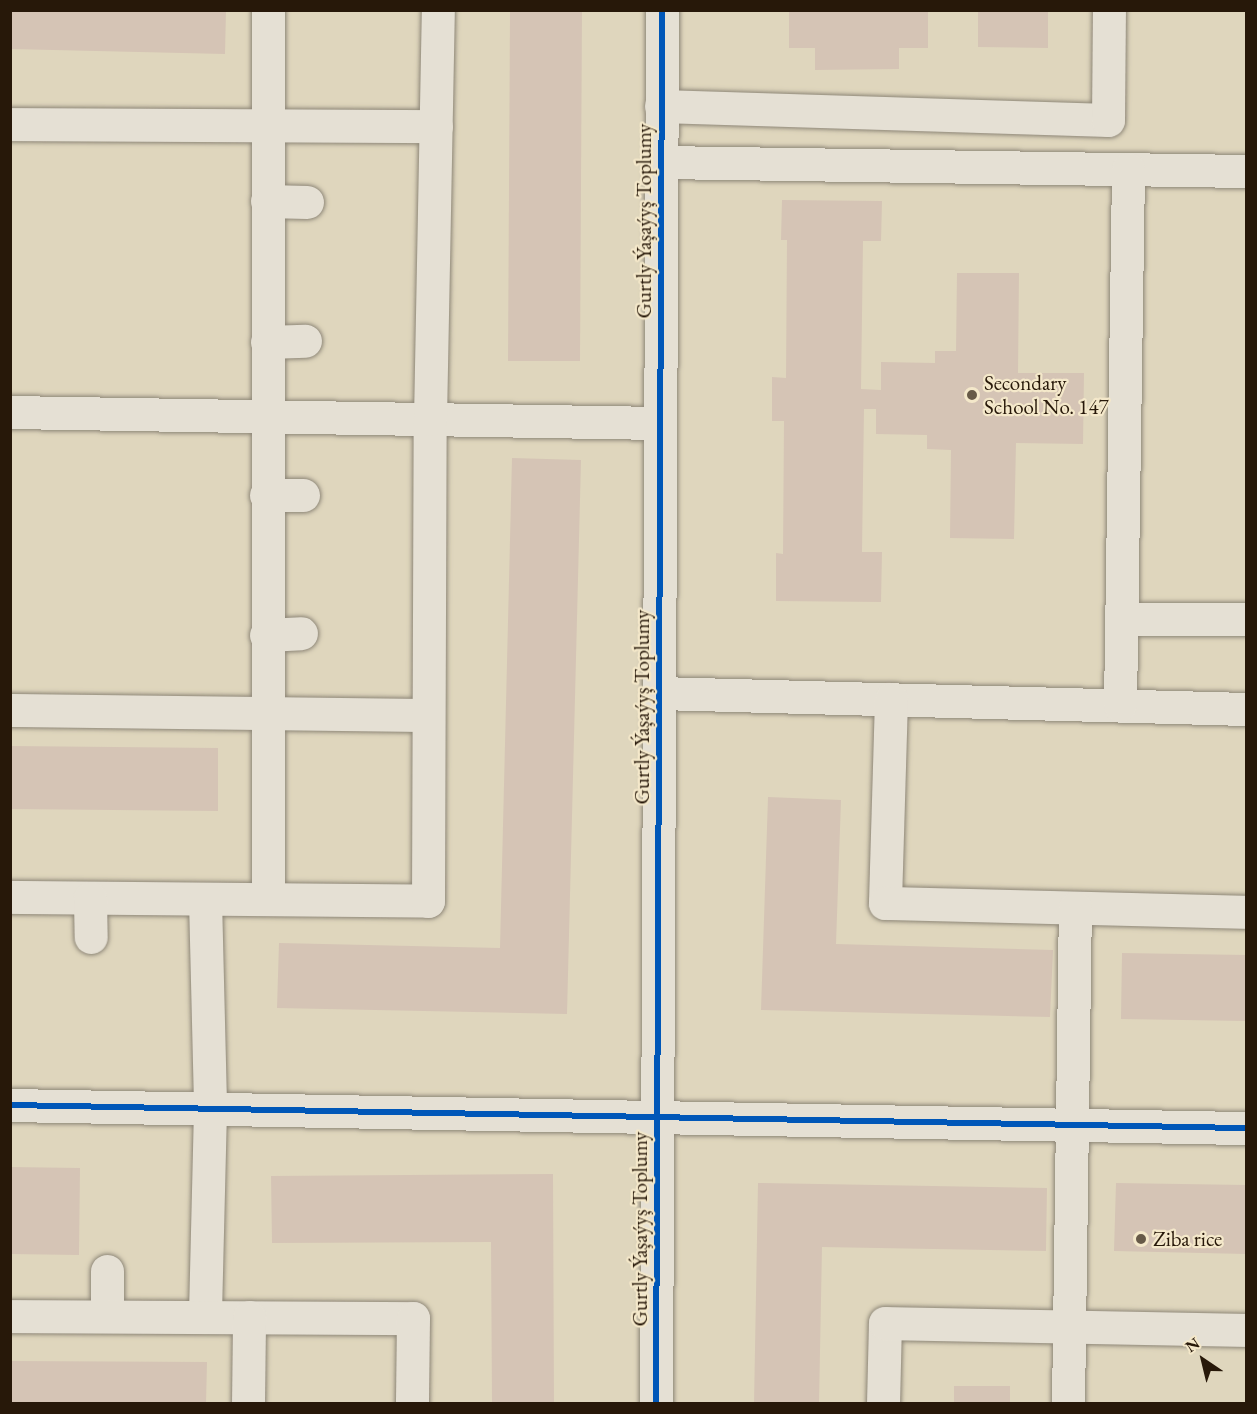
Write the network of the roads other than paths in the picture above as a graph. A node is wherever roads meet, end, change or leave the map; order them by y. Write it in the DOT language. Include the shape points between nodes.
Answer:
graph roads {
  1 [pos="268,10"];
  2 [pos="438,10"];
  3 [pos="662,10"];
  4 [pos="1109,10"];
  5 [pos="661,106"];
  6 [pos="10,124"];
  7 [pos="268,126"];
  8 [pos="436,126"];
  9 [pos="661,162"];
  10 [pos="1128,169"];
  11 [pos="1246,171"];
  12 [pos="267,201"];
  13 [pos="307,202"];
  14 [pos="305,341"];
  15 [pos="267,342"];
  16 [pos="10,412"];
  17 [pos="266,416"];
  18 [pos="430,419"];
  19 [pos="660,423"];
  20 [pos="266,495"];
  21 [pos="303,495"];
  22 [pos="1121,619"];
  23 [pos="1246,619"];
  24 [pos="301,633"];
  25 [pos="266,635"];
  26 [pos="659,693"];
  27 [pos="891,699"];
  28 [pos="1120,705"];
  29 [pos="1246,709"];
  30 [pos="10,710"];
  31 [pos="266,713"];
  32 [pos="427,715"];
  33 [pos="10,897"];
  34 [pos="90,898"];
  35 [pos="205,899"];
  36 [pos="268,899"];
  37 [pos="1076,908"];
  38 [pos="1246,912"];
  39 [pos="91,937"];
  40 [pos="10,1105"];
  41 [pos="210,1109"];
  42 [pos="657,1117"];
  43 [pos="1073,1124"];
  44 [pos="1246,1128"];
  45 [pos="107,1271"];
  46 [pos="10,1316"];
  47 [pos="107,1316"];
  48 [pos="205,1317"];
  49 [pos="249,1317"];
  50 [pos="1069,1327"];
  51 [pos="1246,1330"];
  52 [pos="248,1404"];
  53 [pos="412,1404"];
  54 [pos="656,1404"];
  55 [pos="883,1404"];
  56 [pos="1068,1404"];
  1 -- 7 [label="street"];
  2 -- 8 [label="street"];
  3 -- 5 [label="street, Gurtly Ýaşaýyş Toplumy"];
  4 -- 5 [label="street" via="1108,120"];
  5 -- 9 [label="street, Gurtly Ýaşaýyş Toplumy"];
  6 -- 7 [label="street"];
  7 -- 8 [label="street"];
  7 -- 12 [label="street"];
  8 -- 18 [label="street"];
  9 -- 10 [label="street"];
  9 -- 19 [label="street, Gurtly Ýaşaýyş Toplumy"];
  10 -- 11 [label="street"];
  10 -- 22 [label="street"];
  12 -- 13 [label="street"];
  12 -- 15 [label="street"];
  14 -- 15 [label="street"];
  15 -- 17 [label="street"];
  16 -- 17 [label="street"];
  17 -- 18 [label="street"];
  17 -- 20 [label="street"];
  18 -- 19 [label="street"];
  18 -- 32 [label="street"];
  19 -- 26 [label="street, Gurtly Ýaşaýyş Toplumy"];
  20 -- 21 [label="street"];
  20 -- 25 [label="street"];
  22 -- 23 [label="street"];
  22 -- 28 [label="street"];
  24 -- 25 [label="street"];
  25 -- 31 [label="street"];
  26 -- 27 [label="street"];
  26 -- 42 [label="street, Gurtly Ýaşaýyş Toplumy"];
  27 -- 28 [label="street"];
  27 -- 37 [label="street" via="885,903"];
  28 -- 29 [label="street"];
  30 -- 31 [label="street"];
  31 -- 32 [label="street"];
  31 -- 36 [label="street"];
  32 -- 36 [label="street" via="428,901"];
  33 -- 34 [label="street"];
  34 -- 35 [label="street"];
  34 -- 39 [label="street"];
  35 -- 36 [label="street"];
  35 -- 41 [label="street"];
  37 -- 38 [label="street"];
  37 -- 43 [label="street"];
  40 -- 41 [label="street"];
  41 -- 42 [label="street"];
  41 -- 48 [label="street"];
  42 -- 43 [label="street"];
  42 -- 54 [label="street, Gurtly Ýaşaýyş Toplumy"];
  43 -- 44 [label="street"];
  43 -- 50 [label="street"];
  45 -- 47 [label="street"];
  46 -- 47 [label="street"];
  47 -- 48 [label="street"];
  48 -- 49 [label="street"];
  49 -- 52 [label="street"];
  49 -- 53 [label="street" via="413,1318"];
  50 -- 51 [label="street"];
  50 -- 55 [label="street" via="885,1323"];
  50 -- 56 [label="street"];
}
